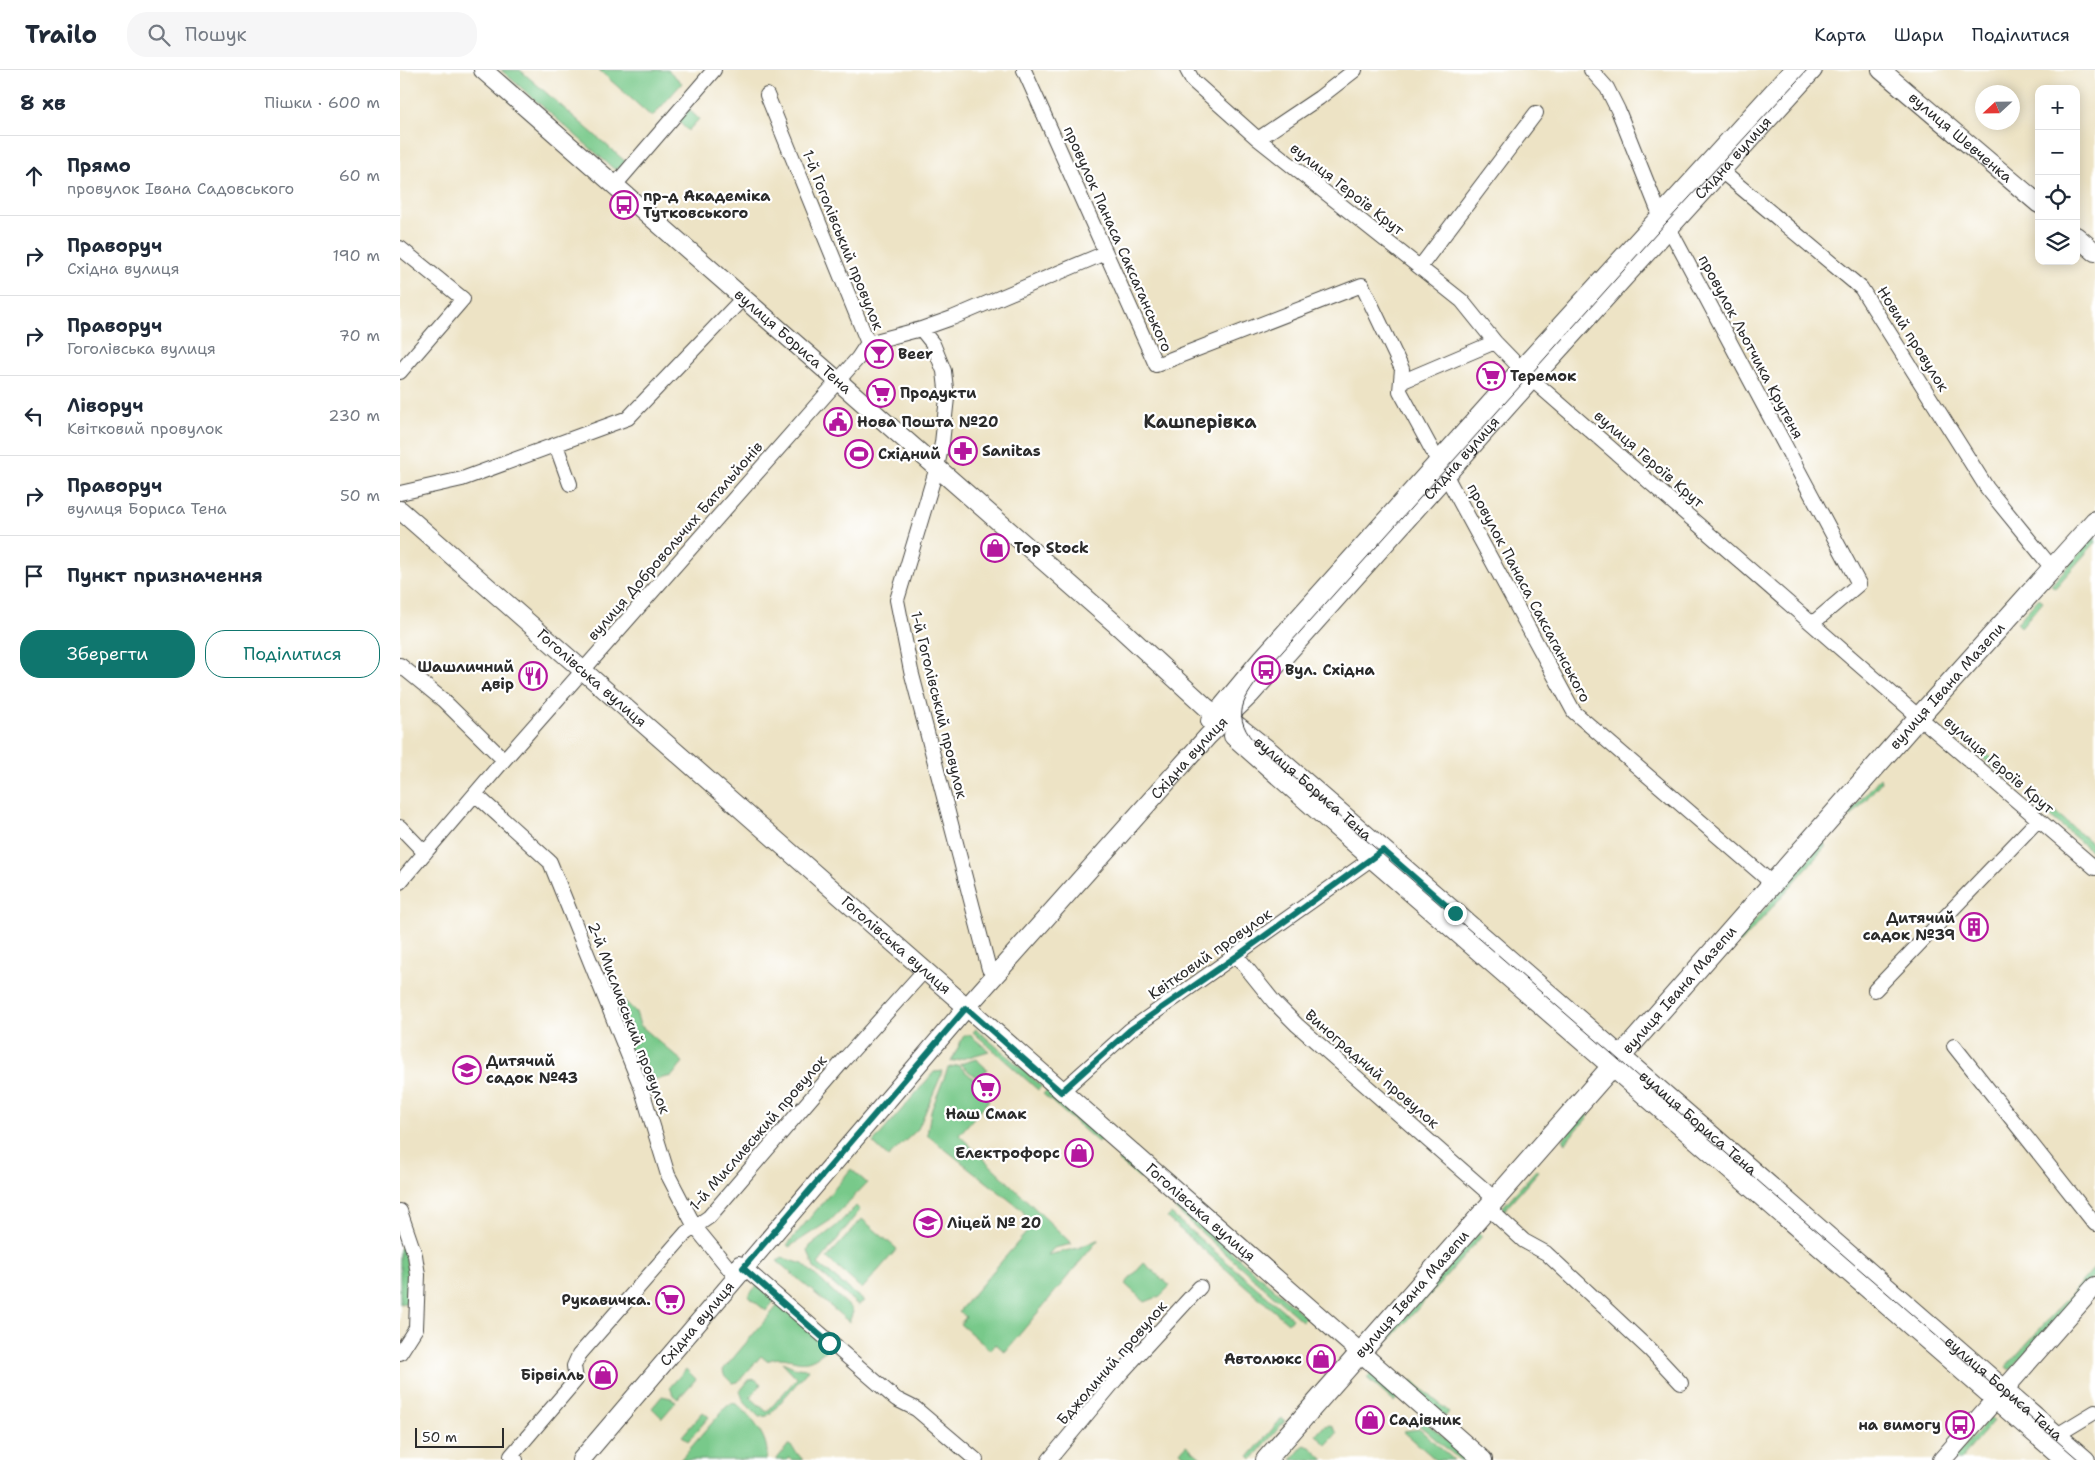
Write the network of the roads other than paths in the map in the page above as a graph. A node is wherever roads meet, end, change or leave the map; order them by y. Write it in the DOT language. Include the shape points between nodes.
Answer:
graph roads {
  1 [pos="483,70"];
  2 [pos="714,70"];
  3 [pos="1024,70"];
  4 [pos="1187,70"];
  5 [pos="1355,70"];
  6 [pos="1591,70"];
  7 [pos="1793,70"];
  8 [pos="1813,70"];
  9 [pos="1881,70"];
  10 [pos="767,95"];
  11 [pos="1536,113"];
  12 [pos="1258,139"];
  13 [pos="1715,166"];
  14 [pos="615,185"];
  15 [pos="2035,201"];
  16 [pos="1664,222"];
  17 [pos="2080,239"];
  18 [pos="400,248"];
  19 [pos="2095,252"];
  20 [pos="1105,253"];
  21 [pos="1420,267"];
  22 [pos="744,297"];
  23 [pos="921,329"];
  24 [pos="1495,342"];
  25 [pos="868,343"];
  26 [pos="400,372"];
  27 [pos="1527,374"];
  28 [pos="837,380"];
  29 [pos="1401,382"];
  30 [pos="556,444"];
  31 [pos="937,467"];
  32 [pos="1443,469"];
  33 [pos="570,484"];
  34 [pos="400,493"];
  35 [pos="400,510"];
  36 [pos="2095,521"];
  37 [pos="2052,568"];
  38 [pos="1812,623"];
  39 [pos="400,666"];
  40 [pos="583,671"];
  41 [pos="1919,717"];
  42 [pos="1221,719"];
  43 [pos="504,760"];
  44 [pos="474,794"];
  45 [pos="2038,820"];
  46 [pos="400,827"];
  47 [pos="425,853"];
  48 [pos="1378,854"];
  49 [pos="2095,868"];
  50 [pos="400,882"];
  51 [pos="1773,884"];
  52 [pos="1237,956"];
  53 [pos="989,969"];
  54 [pos="924,971"];
  55 [pos="1875,990"];
  56 [pos="963,1005"];
  57 [pos="1954,1046"];
  58 [pos="1617,1061"];
  59 [pos="1061,1092"];
  60 [pos="1491,1203"];
  61 [pos="400,1211"];
  62 [pos="2095,1224"];
  63 [pos="695,1227"];
  64 [pos="737,1267"];
  65 [pos="2095,1286"];
  66 [pos="1200,1287"];
  67 [pos="1359,1352"];
  68 [pos="400,1353"];
  69 [pos="1681,1383"];
  70 [pos="2000,1394"];
  71 [pos="2095,1412"];
  72 [pos="2057,1434"];
  73 [pos="513,1458"];
  74 [pos="570,1460"];
  75 [pos="581,1460"];
  76 [pos="976,1460"];
  77 [pos="1049,1460"];
  78 [pos="1266,1460"];
  79 [pos="1483,1460"];
  80 [pos="1942,1460"];
  81 [pos="2064,1460"];
  82 [pos="2086,1460"];
  1 -- 14 [label="street, вулиця Бориса Тена"];
  2 -- 14 [label="street"];
  3 -- 20 [label="street, провулок Панаса Саксаганського"];
  4 -- 12 [label="street, вулиця Героїв Крут" via="1193,81"];
  5 -- 12 [label="street" via="1320,98"];
  6 -- 16 [label="street, провулок Льотчика Крутеня" via="1607,88 1618,110"];
  7 -- 13 [label="street, Східна вулиця"];
  8 -- 13 [label="street, Східна вулиця"];
  9 -- 15 [label="street, вулиця Шевченка"];
  10 -- 25 [label="street, 1-й Гоголівський провулок"];
  11 -- 21 [label="street"];
  12 -- 21 [label="street, вулиця Героїв Крут"];
  13 -- 16 [label="street, Східна вулиця"];
  13 -- 37 [label="street, Новий провулок" via="1861,288 1987,488"];
  14 -- 22 [label="street, вулиця Бориса Тена"];
  16 -- 27 [label="street, Східна вулиця"];
  16 -- 38 [label="street, провулок Льотчика Крутеня" via="1859,584"];
  17 -- 19 [label="street"];
  18 -- 26 [label="street" via="463,299"];
  20 -- 23 [label="street"];
  20 -- 29 [label="street, провулок Панаса Саксаганського" via="1156,365 1362,285 1402,369"];
  21 -- 24 [label="street, вулиця Героїв Крут" via="1462,301"];
  22 -- 28 [label="street, вулиця Бориса Тена"];
  22 -- 30 [label="street" via="628,418"];
  23 -- 25 [label="street, 1-й Гоголівський провулок"];
  23 -- 31 [label="street, 1-й Гоголівський провулок" via="933,344 944,371 947,398"];
  24 -- 27 [label="street, вулиця Героїв Крут"];
  24 -- 29 [label="street"];
  25 -- 28 [label="street, вулиця Добровольчих Батальйонів"];
  27 -- 32 [label="street, Східна вулиця"];
  27 -- 38 [label="street, вулиця Героїв Крут"];
  28 -- 31 [label="street, вулиця Бориса Тена"];
  28 -- 40 [label="street, вулиця Добровольчих Батальйонів"];
  29 -- 32 [label="street, провулок Панаса Саксаганського" via="1400,391"];
  30 -- 33 [label="street"];
  30 -- 34 [label="street" via="462,479"];
  31 -- 42 [label="street, вулиця Бориса Тена"];
  31 -- 53 [label="street, 1-й Гоголівський провулок" via="897,600 911,671"];
  32 -- 42 [label="street, Східна вулиця"];
  32 -- 51 [label="street, провулок Панаса Саксаганського" via="1574,712"];
  35 -- 40 [label="street, Гоголівська вулиця"];
  36 -- 37 [label="main road, вулиця Івана Мазепи"];
  37 -- 41 [label="main road, вулиця Івана Мазепи"];
  38 -- 41 [label="street, вулиця Героїв Крут"];
  39 -- 43 [label="street" via="443,700"];
  40 -- 43 [label="street, вулиця Добровольчих Батальйонів"];
  40 -- 54 [label="street, Гоголівська вулиця"];
  41 -- 45 [label="street, вулиця Героїв Крут"];
  41 -- 51 [label="main road, вулиця Івана Мазепи"];
  42 -- 48 [label="street, вулиця Бориса Тена" via="1270,751"];
  42 -- 53 [label="street, Східна вулиця"];
  42 -- 56 [label="street, Східна вулиця"];
  43 -- 44 [label="street, вулиця Добровольчих Батальйонів"];
  44 -- 47 [label="street, вулиця Добровольчих Батальйонів"];
  44 -- 63 [label="street, 2-й Мисливський провулок" via="550,862 641,1087 668,1175"];
  45 -- 49 [label="street, вулиця Героїв Крут"];
  45 -- 55 [label="street"];
  46 -- 47 [label="street"];
  47 -- 50 [label="street, вулиця Добровольчих Батальйонів"];
  48 -- 52 [label="street, Квітковий провулок"];
  48 -- 58 [label="street, вулиця Бориса Тена"];
  51 -- 58 [label="main road, вулиця Івана Мазепи"];
  52 -- 59 [label="street, Квітковий провулок" via="1130,1030"];
  52 -- 60 [label="street, Виноградний провулок" via="1297,1025"];
  53 -- 56 [label="street, Східна вулиця"];
  54 -- 56 [label="street, Гоголівська вулиця"];
  54 -- 63 [label="street, 1-й Мисливський провулок" via="708,1217"];
  56 -- 59 [label="street, Гоголівська вулиця"];
  56 -- 64 [label="street, Східна вулиця"];
  57 -- 62 [label="street"];
  58 -- 60 [label="main road, вулиця Івана Мазепи"];
  58 -- 70 [label="street, вулиця Бориса Тена"];
  59 -- 67 [label="street, Гоголівська вулиця"];
  60 -- 67 [label="main road, вулиця Івана Мазепи"];
  60 -- 69 [label="street, Виноградний провулок" via="1524,1241 1546,1253"];
  61 -- 68 [label="street" via="415,1255 418,1275 416,1328"];
  63 -- 64 [label="street, 2-й Мисливський провулок"];
  63 -- 73 [label="street, 1-й Мисливський провулок" via="686,1233 579,1355 574,1366 576,1380"];
  64 -- 74 [label="street, Східна вулиця"];
  64 -- 75 [label="street, Східна вулиця"];
  64 -- 76 [label="street, 2-й Мисливський провулок" via="896,1399 916,1409"];
  65 -- 70 [label="street"];
  66 -- 77 [label="street, Бджолиний провулок" via="1122,1372"];
  67 -- 78 [label="main road, вулиця Івана Мазепи"];
  67 -- 79 [label="street, Гоголівська вулиця"];
  70 -- 72 [label="street, вулиця Бориса Тена"];
  70 -- 80 [label="street"];
  70 -- 81 [label="street, вулиця Бориса Тена"];
  71 -- 72 [label="street"];
  72 -- 82 [label="street, вулиця Бориса Тена"];
}
